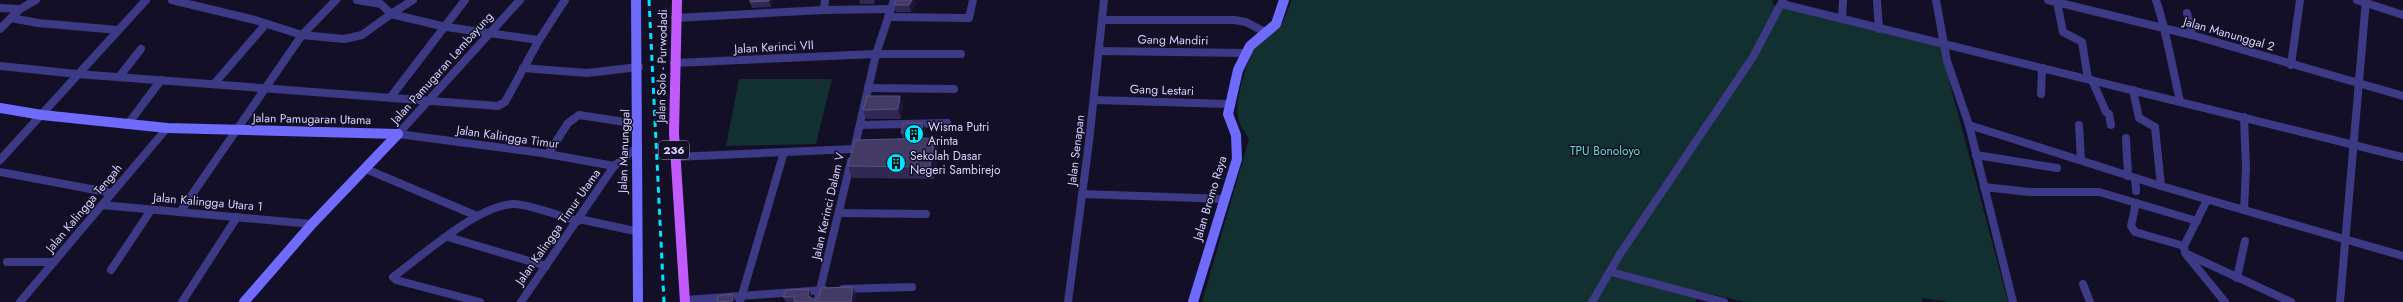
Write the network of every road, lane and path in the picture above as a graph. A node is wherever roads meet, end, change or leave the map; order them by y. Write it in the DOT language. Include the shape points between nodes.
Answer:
graph roads {
  1 [pos="36,0"];
  2 [pos="146,0"];
  3 [pos="172,0"];
  4 [pos="336,0"];
  5 [pos="357,0"];
  6 [pos="414,0"];
  7 [pos="465,0"];
  8 [pos="520,0"];
  9 [pos="565,0"];
  10 [pos="636,0"];
  11 [pos="677,0"];
  12 [pos="825,0"];
  13 [pos="894,0"];
  14 [pos="973,0"];
  15 [pos="1104,0"];
  16 [pos="1284,0"];
  17 [pos="1843,0"];
  18 [pos="1877,0"];
  19 [pos="1936,0"];
  20 [pos="2048,0"];
  21 [pos="2156,0"];
  22 [pos="2300,0"];
  23 [pos="2362,1"];
  24 [pos="1783,2"];
  25 [pos="2057,2"];
  26 [pos="0,8"];
  27 [pos="20,9"];
  28 [pos="824,10"];
  29 [pos="889,13"];
  30 [pos="2187,13"];
  31 [pos="391,14"];
  32 [pos="2403,15"];
  33 [pos="11,18"];
  34 [pos="675,18"];
  35 [pos="1842,19"];
  36 [pos="1102,20"];
  37 [pos="265,25"];
  38 [pos="446,27"];
  39 [pos="0,29"];
  40 [pos="1879,29"];
  41 [pos="2166,29"];
  42 [pos="118,30"];
  43 [pos="490,32"];
  44 [pos="1265,32"];
  45 [pos="2192,35"];
  46 [pos="302,36"];
  47 [pos="539,40"];
  48 [pos="1944,44"];
  49 [pos="141,49"];
  50 [pos="1100,51"];
  51 [pos="1246,53"];
  52 [pos="876,54"];
  53 [pos="961,54"];
  54 [pos="674,63"];
  55 [pos="2291,65"];
  56 [pos="0,66"];
  57 [pos="639,67"];
  58 [pos="523,68"];
  59 [pos="2042,68"];
  60 [pos="77,74"];
  61 [pos="119,77"];
  62 [pos="2090,79"];
  63 [pos="161,80"];
  64 [pos="2358,82"];
  65 [pos="214,84"];
  66 [pos="265,88"];
  67 [pos="868,88"];
  68 [pos="954,89"];
  69 [pos="2133,90"];
  70 [pos="2041,94"];
  71 [pos="2403,96"];
  72 [pos="390,98"];
  73 [pos="1094,100"];
  74 [pos="2180,101"];
  75 [pos="428,102"];
  76 [pos="1229,104"];
  77 [pos="0,108"];
  78 [pos="42,115"];
  79 [pos="2244,117"];
  80 [pos="946,123"];
  81 [pos="128,124"];
  82 [pos="638,124"];
  83 [pos="860,125"];
  84 [pos="1969,125"];
  85 [pos="2079,125"];
  86 [pos="2111,125"];
  87 [pos="167,128"];
  88 [pos="237,131"];
  89 [pos="398,134"];
  90 [pos="2126,138"];
  91 [pos="2354,144"];
  92 [pos="857,147"];
  93 [pos="636,148"];
  94 [pos="784,152"];
  95 [pos="548,154"];
  96 [pos="1976,155"];
  97 [pos="675,157"];
  98 [pos="2403,157"];
  99 [pos="0,160"];
  100 [pos="2081,160"];
  101 [pos="614,166"];
  102 [pos="2057,168"];
  103 [pos="366,169"];
  104 [pos="0,172"];
  105 [pos="2132,177"];
  106 [pos="2161,186"];
  107 [pos="1984,188"];
  108 [pos="2136,191"];
  109 [pos="112,193"];
  110 [pos="1083,194"];
  111 [pos="1225,199"];
  112 [pos="2207,200"];
  113 [pos="2136,203"];
  114 [pos="102,205"];
  115 [pos="151,210"];
  116 [pos="2244,210"];
  117 [pos="180,212"];
  118 [pos="839,213"];
  119 [pos="926,214"];
  120 [pos="477,216"];
  121 [pos="237,217"];
  122 [pos="578,220"];
  123 [pos="2197,221"];
  124 [pos="312,224"];
  125 [pos="635,231"];
  126 [pos="448,237"];
  127 [pos="2345,238"];
  128 [pos="2245,241"];
  129 [pos="2184,249"];
  130 [pos="2403,256"];
  131 [pos="7,262"];
  132 [pos="54,262"];
  133 [pos="546,266"];
  134 [pos="111,270"];
  135 [pos="1611,272"];
  136 [pos="2237,278"];
  137 [pos="2083,284"];
  138 [pos="912,287"];
  139 [pos="820,290"];
  140 [pos="740,298"];
  141 [pos="685,301"];
  142 [pos="20,302"];
  143 [pos="182,302"];
  144 [pos="244,302"];
  145 [pos="480,302"];
  146 [pos="521,302"];
  147 [pos="638,302"];
  148 [pos="817,302"];
  149 [pos="1068,302"];
  150 [pos="1193,302"];
  151 [pos="1592,302"];
  152 [pos="1724,302"];
  153 [pos="2013,302"];
  154 [pos="2090,302"];
  155 [pos="2225,302"];
  156 [pos="2291,302"];
  157 [pos="2340,302"];
  1 -- 27 [label="street"];
  2 -- 42 [label="street"];
  3 -- 37 [label="street" via="255,20"];
  4 -- 46 [label="street"];
  5 -- 31 [label="street" via="382,4 389,8"];
  6 -- 31 [label="street"];
  7 -- 38 [label="street"];
  8 -- 43 [label="street, Jalan Pamugaran Lembayung"];
  9 -- 47 [label="street"];
  10 -- 57 [label="street, Jalan Manunggal"];
  11 -- 34 [label="main road, Jalan Solo - Purwodadi / 236"];
  12 -- 28 [label="street"];
  13 -- 29 [label="street, Jalan Kerinci Dalam V"];
  14 -- 29 [label="street" via="968,18"];
  15 -- 36 [label="street, Jalan Senapan"];
  16 -- 44 [label="street, Jalan Bromo Raya" via="1276,24"];
  17 -- 35 [label="street"];
  18 -- 40 [label="street"];
  19 -- 48 [label="street"];
  20 -- 25 [label="street, Jalan Manunggal 2"];
  21 -- 41 [label="street"];
  22 -- 55 [label="street"];
  23 -- 32 [label="street"];
  23 -- 64 [label="street" via="2363,39"];
  24 -- 35 [label="street"];
  24 -- 135 [label="street" via="1753,57"];
  25 -- 41 [label="street, Jalan Manunggal 2"];
  25 -- 62 [label="street" via="2063,32 2082,42"];
  26 -- 27 [label="street"];
  27 -- 33 [label="street"];
  28 -- 29 [label="street"];
  28 -- 34 [label="street"];
  29 -- 52 [label="street, Jalan Kerinci Dalam V"];
  30 -- 45 [label="street"];
  31 -- 38 [label="street"];
  31 -- 46 [label="street" via="371,30 354,38"];
  33 -- 39 [label="street"];
  33 -- 42 [label="street"];
  34 -- 54 [label="main road, Jalan Solo - Purwodadi / 236"];
  35 -- 40 [label="street"];
  36 -- 44 [label="street" via="1234,20 1246,22"];
  36 -- 50 [label="street, Jalan Senapan"];
  37 -- 46 [label="street"];
  37 -- 65 [label="street"];
  38 -- 43 [label="street"];
  38 -- 72 [label="street"];
  40 -- 48 [label="street"];
  41 -- 45 [label="street, Jalan Manunggal 2"];
  41 -- 74 [label="street" via="2167,48"];
  42 -- 60 [label="street"];
  43 -- 47 [label="street"];
  43 -- 75 [label="street, Jalan Pamugaran Lembayung"];
  44 -- 51 [label="street, Jalan Bromo Raya"];
  45 -- 55 [label="street, Jalan Manunggal 2"];
  46 -- 66 [label="street"];
  47 -- 58 [label="street"];
  48 -- 59 [label="street"];
  48 -- 84 [label="street" via="1955,89"];
  49 -- 61 [label="street"];
  50 -- 51 [label="street, Gang Mandiri"];
  50 -- 73 [label="street, Jalan Senapan"];
  51 -- 76 [label="street, Jalan Bromo Raya" via="1238,70"];
  52 -- 53 [label="street, Jalan Kerinci VII"];
  52 -- 54 [label="street, Jalan Kerinci VII"];
  52 -- 67 [label="street, Jalan Kerinci Dalam V"];
  54 -- 97 [label="main road, Jalan Solo - Purwodadi / 236"];
  55 -- 64 [label="street, Jalan Manunggal 2"];
  56 -- 60 [label="street"];
  57 -- 58 [label="street" via="587,73"];
  57 -- 82 [label="street, Jalan Manunggal"];
  58 -- 75 [label="street" via="502,105"];
  59 -- 62 [label="street"];
  59 -- 70 [label="street"];
  60 -- 61 [label="street"];
  60 -- 78 [label="street"];
  61 -- 63 [label="street"];
  62 -- 69 [label="street"];
  62 -- 86 [label="street" via="2109,114"];
  63 -- 65 [label="street"];
  63 -- 81 [label="street"];
  64 -- 71 [label="street, Jalan Manunggal 2"];
  64 -- 91 [label="street"];
  65 -- 66 [label="street"];
  66 -- 72 [label="street"];
  66 -- 88 [label="street"];
  67 -- 68 [label="street"];
  67 -- 83 [label="street, Jalan Kerinci Dalam V"];
  69 -- 74 [label="street"];
  69 -- 106 [label="street" via="2139,118 2155,127"];
  72 -- 75 [label="street"];
  73 -- 76 [label="street, Gang Lestari"];
  73 -- 110 [label="street, Jalan Senapan"];
  74 -- 79 [label="street"];
  75 -- 89 [label="street, Jalan Pamugaran Lembayung"];
  76 -- 111 [label="street, Jalan Bromo Raya" via="1228,114 1238,146"];
  77 -- 78 [label="street, Jalan Pamugaran Utama"];
  78 -- 81 [label="street, Jalan Pamugaran Utama"];
  78 -- 99 [label="street"];
  79 -- 91 [label="street"];
  79 -- 116 [label="street"];
  80 -- 83 [label="street"];
  81 -- 87 [label="street, Jalan Pamugaran Utama"];
  82 -- 93 [label="street, Jalan Manunggal"];
  82 -- 95 [label="street" via="579,115 568,123"];
  83 -- 92 [label="street, Jalan Kerinci Dalam V"];
  84 -- 96 [label="street"];
  84 -- 100 [label="street"];
  85 -- 100 [label="street"];
  87 -- 88 [label="street, Jalan Pamugaran Utama"];
  87 -- 109 [label="street, Jalan Kalingga Tengah"];
  88 -- 89 [label="street, Jalan Pamugaran Utama"];
  88 -- 117 [label="street"];
  89 -- 95 [label="street, Jalan Kalingga Timur"];
  89 -- 103 [label="street"];
  90 -- 105 [label="street"];
  91 -- 98 [label="street"];
  91 -- 127 [label="street"];
  92 -- 94 [label="street"];
  92 -- 118 [label="street, Jalan Kerinci Dalam V"];
  93 -- 101 [label="street, Jalan Kalingga Timur Utama"];
  93 -- 125 [label="street, Jalan Manunggal"];
  94 -- 97 [label="street"];
  94 -- 140 [label="street"];
  95 -- 101 [label="street, Jalan Kalingga Timur"];
  96 -- 102 [label="street"];
  96 -- 107 [label="street"];
  97 -- 141 [label="main road, Jalan Solo - Purwodadi / 236"];
  100 -- 105 [label="street"];
  101 -- 122 [label="street, Jalan Kalingga Timur Utama"];
  103 -- 120 [label="street"];
  103 -- 124 [label="street"];
  104 -- 109 [label="street"];
  105 -- 106 [label="street"];
  105 -- 108 [label="street"];
  106 -- 112 [label="street"];
  107 -- 113 [label="street" via="2028,192 2088,192"];
  107 -- 153 [label="street"];
  109 -- 114 [label="street, Jalan Kalingga Tengah"];
  110 -- 111 [label="street"];
  110 -- 149 [label="street, Jalan Senapan"];
  111 -- 150 [label="street, Jalan Bromo Raya"];
  112 -- 116 [label="street"];
  112 -- 123 [label="street"];
  113 -- 123 [label="street"];
  113 -- 129 [label="street" via="2131,226 2135,232"];
  114 -- 115 [label="street, Jalan Kalingga Utara 1"];
  114 -- 132 [label="street, Jalan Kalingga Tengah"];
  115 -- 117 [label="street, Jalan Kalingga Utara 1"];
  115 -- 134 [label="street"];
  116 -- 127 [label="street"];
  117 -- 121 [label="street, Jalan Kalingga Utara 1"];
  118 -- 119 [label="street"];
  118 -- 139 [label="street, Jalan Kerinci Dalam V"];
  120 -- 122 [label="street" via="497,207 514,204"];
  120 -- 126 [label="street"];
  121 -- 124 [label="street, Jalan Kalingga Utara 1"];
  121 -- 143 [label="street"];
  122 -- 125 [label="street"];
  122 -- 133 [label="street, Jalan Kalingga Timur Utama"];
  123 -- 129 [label="street"];
  124 -- 144 [label="street"];
  125 -- 147 [label="street, Jalan Manunggal"];
  126 -- 133 [label="street"];
  126 -- 145 [label="street" via="393,278"];
  127 -- 130 [label="street"];
  127 -- 157 [label="street"];
  128 -- 136 [label="street"];
  129 -- 136 [label="street"];
  129 -- 155 [label="street"];
  131 -- 132 [label="street"];
  132 -- 142 [label="street, Jalan Kalingga Tengah"];
  133 -- 146 [label="street, Jalan Kalingga Timur Utama"];
  135 -- 151 [label="street"];
  135 -- 152 [label="street"];
  136 -- 156 [label="street"];
  137 -- 154 [label="street"];
  138 -- 139 [label="street"];
  139 -- 140 [label="street"];
  139 -- 148 [label="street, Jalan Kerinci Dalam V"];
  140 -- 141 [label="street"];
}
